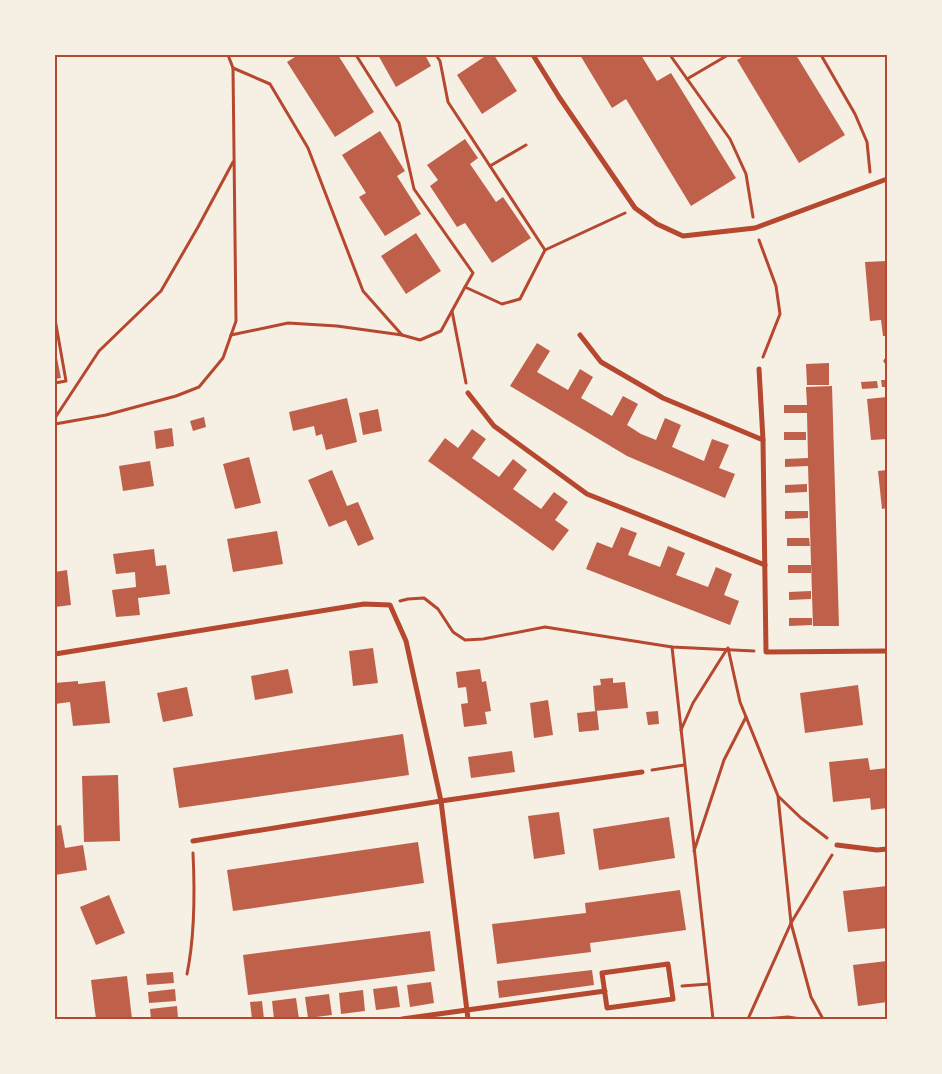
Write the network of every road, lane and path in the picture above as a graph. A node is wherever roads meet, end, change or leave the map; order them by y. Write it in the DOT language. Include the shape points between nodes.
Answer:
graph roads {
  1 [pos="228,55"];
  2 [pos="356,55"];
  3 [pos="436,55"];
  4 [pos="533,55"];
  5 [pos="670,55"];
  6 [pos="728,55"];
  7 [pos="821,55"];
  8 [pos="233,68"];
  9 [pos="687,79"];
  10 [pos="526,145"];
  11 [pos="234,162"];
  12 [pos="490,166"];
  13 [pos="887,179"];
  14 [pos="870,185"];
  15 [pos="635,208"];
  16 [pos="755,228"];
  17 [pos="545,250"];
  18 [pos="465,287"];
  19 [pos="452,311"];
  20 [pos="55,320"];
  21 [pos="230,335"];
  22 [pos="402,335"];
  23 [pos="580,335"];
  24 [pos="759,370"];
  25 [pos="55,383"];
  26 [pos="468,393"];
  27 [pos="55,418"];
  28 [pos="55,424"];
  29 [pos="763,440"];
  30 [pos="765,565"];
  31 [pos="390,605"];
  32 [pos="672,647"];
  33 [pos="728,648"];
  34 [pos="766,652"];
  35 [pos="887,652"];
  36 [pos="55,654"];
  37 [pos="746,716"];
  38 [pos="680,731"];
  39 [pos="684,765"];
  40 [pos="642,772"];
  41 [pos="778,796"];
  42 [pos="442,801"];
  43 [pos="193,841"];
  44 [pos="837,846"];
  45 [pos="887,849"];
  46 [pos="694,853"];
  47 [pos="791,923"];
  48 [pos="186,974"];
  49 [pos="709,984"];
  50 [pos="698,985"];
  51 [pos="605,991"];
  52 [pos="467,1011"];
  53 [pos="402,1019"];
  54 [pos="468,1019"];
  55 [pos="713,1019"];
  56 [pos="748,1019"];
  57 [pos="764,1019"];
  58 [pos="801,1019"];
  59 [pos="823,1019"];
  1 -- 8 [label="path"];
  2 -- 18 [label="path" via="399,122 414,189 473,273"];
  3 -- 12 [label="path" via="448,102"];
  4 -- 15 [label="street"];
  5 -- 9 [label="path"];
  6 -- 9 [label="path"];
  7 -- 14 [label="path" via="867,142"];
  8 -- 11 [label="path"];
  8 -- 22 [label="path" via="270,84 308,148 363,291"];
  9 -- 16 [label="path" via="730,139 746,174"];
  10 -- 12 [label="path"];
  11 -- 21 [label="path" via="236,320"];
  11 -- 27 [label="path" via="161,291 98,351"];
  12 -- 17 [label="path"];
  13 -- 14 [label="street"];
  14 -- 16 [label="street"];
  15 -- 16 [label="street" via="657,224 683,236"];
  15 -- 17 [label="path"];
  16 -- 24 [label="path" via="776,286 780,314"];
  17 -- 18 [label="path" via="520,299 502,304"];
  18 -- 19 [label="path"];
  19 -- 22 [label="path" via="441,331 420,340"];
  19 -- 26 [label="path"];
  20 -- 25 [label="path" via="66,381"];
  21 -- 22 [label="path" via="288,323"];
  21 -- 28 [label="path" via="223,358 199,387 115,412"];
  23 -- 29 [label="street" via="601,362 663,398"];
  24 -- 29 [label="street"];
  26 -- 30 [label="street" via="494,426 587,494"];
  29 -- 30 [label="street"];
  30 -- 34 [label="street"];
  31 -- 32 [label="path" via="424,598 438,609 453,632 465,640 545,628"];
  31 -- 36 [label="street" via="364,604"];
  31 -- 42 [label="street" via="406,641"];
  32 -- 33 [label="path"];
  32 -- 38 [label="path"];
  33 -- 34 [label="path"];
  33 -- 37 [label="path"];
  33 -- 38 [label="path" via="692,703"];
  34 -- 35 [label="street"];
  37 -- 41 [label="path"];
  37 -- 46 [label="path" via="724,760"];
  38 -- 39 [label="path"];
  39 -- 40 [label="path"];
  39 -- 46 [label="path"];
  40 -- 42 [label="street"];
  41 -- 44 [label="path"];
  41 -- 47 [label="path"];
  42 -- 43 [label="street"];
  42 -- 52 [label="street"];
  43 -- 48 [label="path" via="192,951"];
  44 -- 45 [label="street"];
  44 -- 47 [label="path"];
  46 -- 49 [label="path"];
  47 -- 56 [label="path"];
  47 -- 59 [label="path" via="811,997"];
  49 -- 50 [label="path"];
  49 -- 55 [label="path"];
  51 -- 51 [label="street" via="607,1008 673,999 668,964 602,973"];
  51 -- 52 [label="street"];
  52 -- 53 [label="street"];
  52 -- 54 [label="street"];
  57 -- 58 [label="path" via="788,1016"];
}
